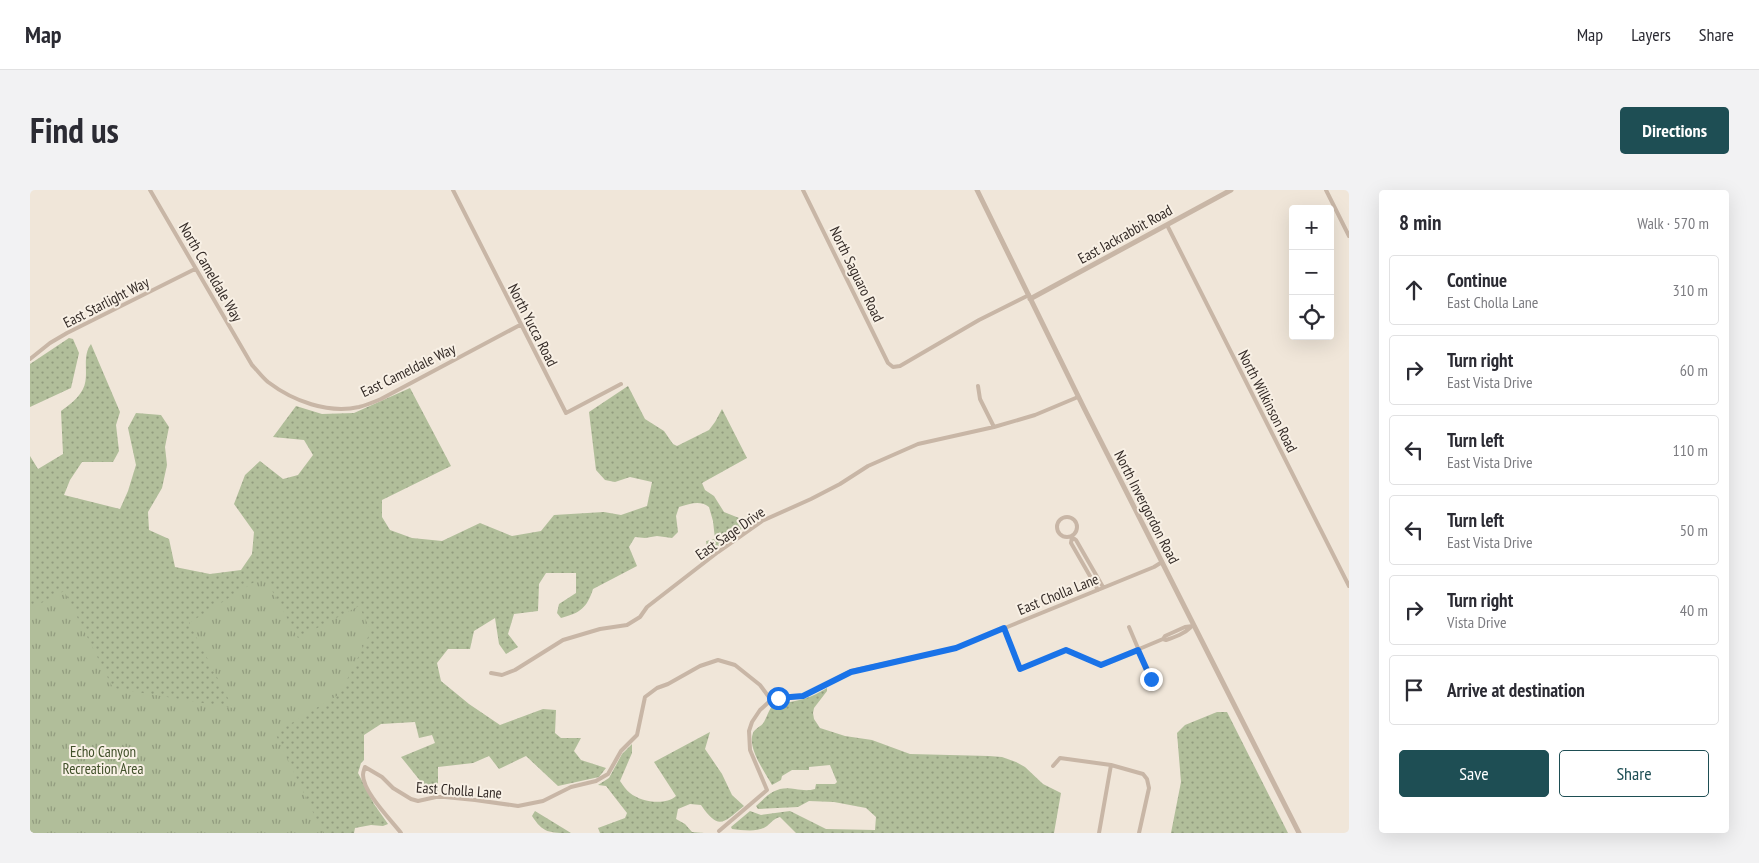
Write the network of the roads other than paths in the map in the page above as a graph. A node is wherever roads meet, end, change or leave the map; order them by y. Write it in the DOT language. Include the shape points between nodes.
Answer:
graph roads {
  1 [pos="150,190"];
  2 [pos="453,190"];
  3 [pos="803,190"];
  4 [pos="977,190"];
  5 [pos="1231,190"];
  6 [pos="1326,190"];
  7 [pos="1167,225"];
  8 [pos="1349,236"];
  9 [pos="195,269"];
  10 [pos="1029,297"];
  11 [pos="520,325"];
  12 [pos="30,359"];
  13 [pos="252,365"];
  14 [pos="893,367"];
  15 [pos="621,384"];
  16 [pos="978,386"];
  17 [pos="1078,397"];
  18 [pos="994,426"];
  19 [pos="1072,537"];
  20 [pos="1162,562"];
  21 [pos="1349,586"];
  22 [pos="1103,587"];
  23 [pos="1098,590"];
  24 [pos="1193,626"];
  25 [pos="1129,627"];
  26 [pos="1004,628"];
  27 [pos="1138,650"];
  28 [pos="491,673"];
  29 [pos="1151,679"];
  30 [pos="771,700"];
  31 [pos="1111,765"];
  32 [pos="1053,766"];
  33 [pos="718,831"];
  34 [pos="401,833"];
  35 [pos="1099,833"];
  36 [pos="1139,833"];
  37 [pos="1299,833"];
  1 -- 9 [label="street, North Cameldale Way"];
  2 -- 11 [label="street, North Yucca Road"];
  3 -- 14 [label="street, North Saguaro Road" via="888,363"];
  4 -- 10 [label="street, North Invergordon Road"];
  5 -- 7 [label="street, East Jackrabbit Road"];
  6 -- 8 [label="street"];
  7 -- 10 [label="street, East Jackrabbit Road"];
  7 -- 21 [label="street, North Wilkinson Road"];
  9 -- 12 [label="street, East Starlight Way" via="68,333"];
  9 -- 13 [label="street, North Cameldale Way"];
  10 -- 14 [label="street, East Jackrabbit Road"];
  10 -- 17 [label="street, North Invergordon Road"];
  11 -- 13 [label="street, East Cameldale Way" via="381,399 359,407 334,409 309,404 267,381"];
  11 -- 15 [label="street, North Yucca Road" via="566,413"];
  16 -- 18 [label="street" via="980,399"];
  17 -- 18 [label="street, East Sage Drive" via="1035,415"];
  17 -- 20 [label="street, North Invergordon Road"];
  18 -- 28 [label="street, East Sage Drive" via="909,447 868,466 812,499 762,521 627,625 572,636 515,670 502,675"];
  19 -- 19 [label="street" via="1065,538 1058,532 1057,526 1063,518 1070,517 1077,524 1077,532"];
  19 -- 22 [label="street"];
  19 -- 23 [label="street" via="1071,543"];
  20 -- 22 [label="street, East Cholla Lane"];
  20 -- 24 [label="street, North Invergordon Road"];
  22 -- 23 [label="street, East Cholla Lane"];
  23 -- 26 [label="street, East Cholla Lane"];
  24 -- 27 [label="street"];
  24 -- 37 [label="street, North Invergordon Road"];
  25 -- 27 [label="street"];
  26 -- 27 [label="street" via="1020,669 1066,650 1101,665"];
  26 -- 30 [label="street, East Cholla Lane" via="956,648 851,672 803,696"];
  27 -- 29 [label="street"];
  30 -- 33 [label="street" via="760,710 749,731 750,750 767,790"];
  30 -- 34 [label="street, East Cholla Lane" via="760,685 735,665 718,660 700,666 657,688 645,698 637,735 621,751 608,774 596,781 570,787 543,801 518,806 436,797 418,801 393,788 365,767 366,785 380,809"];
  31 -- 32 [label="street" via="1060,758"];
  31 -- 35 [label="street"];
  31 -- 36 [label="street" via="1143,774 1147,779"];
}
